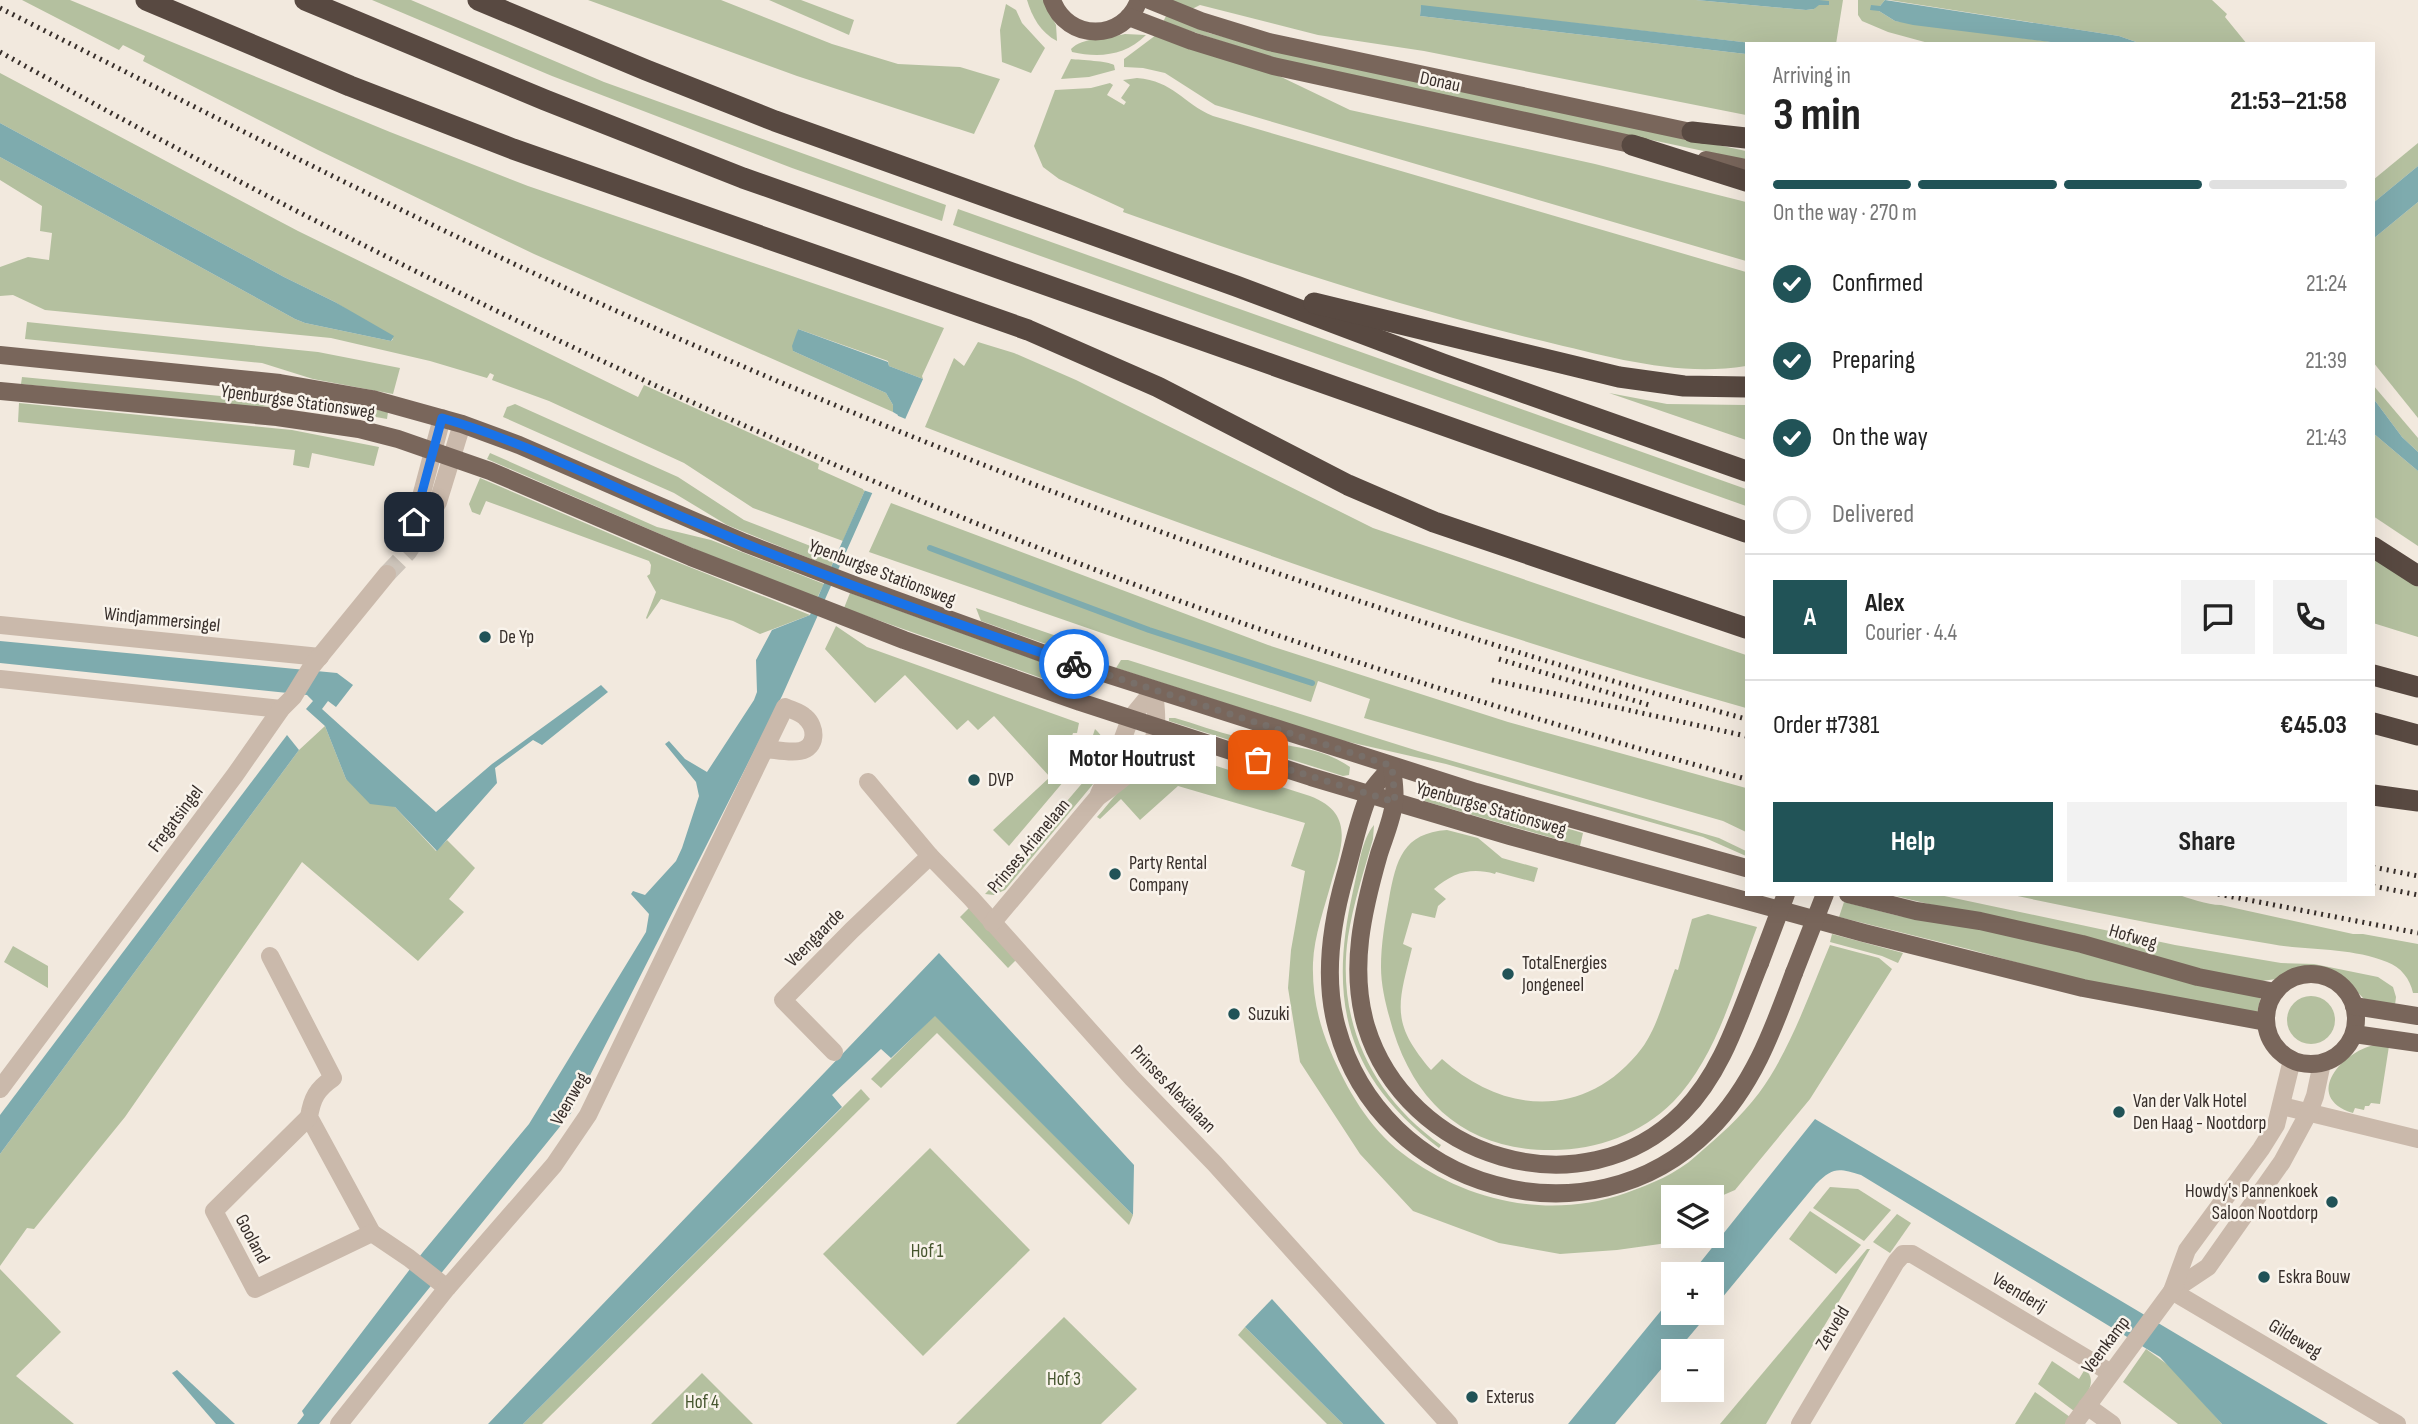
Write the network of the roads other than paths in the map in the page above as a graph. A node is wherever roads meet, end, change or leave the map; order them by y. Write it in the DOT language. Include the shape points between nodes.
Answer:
graph roads {
  1 [pos="478,0"];
  2 [pos="1052,0"];
  3 [pos="1139,0"];
  4 [pos="1149,0"];
  5 [pos="153,2"];
  6 [pos="312,2"];
  7 [pos="1129,17"];
  8 [pos="1692,132"];
  9 [pos="1745,138"];
  10 [pos="1745,144"];
  11 [pos="1632,145"];
  12 [pos="1745,168"];
  13 [pos="1745,181"];
  14 [pos="1236,286"];
  15 [pos="0,355"];
  16 [pos="1745,386"];
  17 [pos="0,391"];
  18 [pos="442,418"];
  19 [pos="462,424"];
  20 [pos="432,452"];
  21 [pos="452,458"];
  22 [pos="1745,471"];
  23 [pos="1745,532"];
  24 [pos="2375,548"];
  25 [pos="387,574"];
  26 [pos="2418,576"];
  27 [pos="0,625"];
  28 [pos="1745,628"];
  29 [pos="316,662"];
  30 [pos="2375,676"];
  31 [pos="0,679"];
  32 [pos="2418,687"];
  33 [pos="1154,691"];
  34 [pos="287,703"];
  35 [pos="1130,719"];
  36 [pos="2375,724"];
  37 [pos="1157,727"];
  38 [pos="2418,735"];
  39 [pos="766,749"];
  40 [pos="1392,766"];
  41 [pos="868,782"];
  42 [pos="1370,794"];
  43 [pos="2375,795"];
  44 [pos="1098,797"];
  45 [pos="2418,801"];
  46 [pos="1395,802"];
  47 [pos="930,856"];
  48 [pos="1745,868"];
  49 [pos="1785,896"];
  50 [pos="1824,896"];
  51 [pos="1856,896"];
  52 [pos="992,923"];
  53 [pos="270,956"];
  54 [pos="2275,992"];
  55 [pos="2354,1006"];
  56 [pos="2418,1016"];
  57 [pos="2266,1022"];
  58 [pos="2354,1034"];
  59 [pos="2418,1043"];
  60 [pos="834,1052"];
  61 [pos="2292,1060"];
  62 [pos="2322,1063"];
  63 [pos="0,1089"];
  64 [pos="2282,1106"];
  65 [pos="2309,1112"];
  66 [pos="309,1117"];
  67 [pos="2418,1139"];
  68 [pos="372,1233"];
  69 [pos="1903,1254"];
  70 [pos="443,1285"];
  71 [pos="2167,1298"];
  72 [pos="2111,1373"];
  73 [pos="2087,1406"];
  74 [pos="339,1424"];
  75 [pos="1450,1424"];
  76 [pos="1800,1424"];
  77 [pos="2074,1424"];
  78 [pos="2112,1424"];
  79 [pos="2397,1424"];
  1 -- 14 [label="highway" via="710,96"];
  2 -- 7 [label="main road" via="1067,22 1088,31 1110,30"];
  3 -- 7 [label="main road"];
  4 -- 8 [label="main road, Donau" via="1269,43"];
  5 -- 28 [label="highway" via="513,149 921,291 1085,354 1393,505"];
  6 -- 23 [label="highway" via="657,145"];
  7 -- 11 [label="main road, Donau" via="1273,66"];
  8 -- 9 [label="highway"];
  8 -- 10 [label="main road, Donau"];
  11 -- 12 [label="main road, Donau"];
  11 -- 13 [label="highway"];
  14 -- 16 [label="highway" via="1588,370 1702,387"];
  14 -- 22 [label="highway"];
  15 -- 18 [label="main road, Ypenburgse Stationsweg" via="292,385"];
  17 -- 20 [label="main road, Ypenburgse Stationsweg" via="277,417 359,429"];
  18 -- 19 [label="main road, Ypenburgse Stationsweg"];
  18 -- 20 [label="street"];
  19 -- 21 [label="street"];
  19 -- 33 [label="main road, Ypenburgse Stationsweg" via="854,585"];
  20 -- 21 [label="main road, Ypenburgse Stationsweg"];
  20 -- 21 [label="street" via="415,535 438,502"];
  21 -- 35 [label="main road, Ypenburgse Stationsweg" via="840,616"];
  24 -- 26 [label="highway"];
  25 -- 29 [label="street, Fregatsingel"];
  27 -- 29 [label="street, Windjammersingel"];
  29 -- 34 [label="street, Fregatsingel"];
  30 -- 32 [label="highway"];
  31 -- 34 [label="street"];
  33 -- 35 [label="street, Prinses Arianelaan"];
  33 -- 37 [label="street, Prinses Arianelaan"];
  33 -- 40 [label="main road, Ypenburgse Stationsweg"];
  34 -- 63 [label="street, Fregatsingel"];
  35 -- 37 [label="main road, Ypenburgse Stationsweg"];
  35 -- 44 [label="street, Prinses Arianelaan"];
  36 -- 38 [label="highway"];
  37 -- 42 [label="main road, Ypenburgse Stationsweg"];
  37 -- 44 [label="street, Prinses Arianelaan" via="1143,759"];
  39 -- 70 [label="street, Veenweg" via="588,1115 554,1165"];
  40 -- 42 [label="main road"];
  40 -- 46 [label="main road"];
  40 -- 48 [label="main road, Ypenburgse Stationsweg"];
  41 -- 47 [label="street, Prinses Alexialaan"];
  42 -- 46 [label="main road, Ypenburgse Stationsweg"];
  42 -- 50 [label="main road, bridge" via="1332,934 1330,982 1337,1028 1358,1079 1385,1117 1420,1149 1471,1178 1524,1191 1572,1192 1619,1183 1674,1158 1710,1129 1745,1086 1763,1053"];
  43 -- 45 [label="highway"];
  44 -- 52 [label="street, Prinses Arianelaan"];
  46 -- 49 [label="main road, bridge" via="1370,887 1358,960 1361,1003 1375,1049 1399,1088 1430,1121 1473,1147 1521,1162 1590,1161 1629,1148 1671,1123 1695,1099 1717,1067"];
  46 -- 57 [label="main road, Ypenburgse Stationsweg" via="1723,896 2083,988"];
  47 -- 52 [label="street, Prinses Alexialaan"];
  47 -- 60 [label="street, Veengaarde" via="783,1000"];
  51 -- 54 [label="main road, Hofweg" via="2082,944 2198,977"];
  52 -- 75 [label="street, Prinses Alexialaan"];
  53 -- 66 [label="street, Gooland" via="333,1078 312,1100"];
  54 -- 55 [label="main road" via="2295,978 2319,975 2341,986"];
  54 -- 57 [label="main road"];
  55 -- 56 [label="main road"];
  55 -- 58 [label="main road"];
  57 -- 61 [label="main road" via="2274,1044"];
  58 -- 59 [label="main road"];
  58 -- 62 [label="main road" via="2342,1052"];
  61 -- 62 [label="main road"];
  61 -- 64 [label="street, Veenkamp"];
  62 -- 65 [label="street, Veenkamp"];
  64 -- 65 [label="street"];
  64 -- 71 [label="street, Veenkamp" via="2261,1149 2187,1250"];
  65 -- 67 [label="street"];
  65 -- 71 [label="street, Veenkamp" via="2282,1162 2208,1267"];
  66 -- 68 [label="street"];
  66 -- 68 [label="street, Gooland" via="214,1211 255,1289"];
  68 -- 70 [label="street"];
  69 -- 72 [label="street, Veenderij" via="1912,1254"];
  69 -- 76 [label="street, Zetveld"];
  70 -- 74 [label="street, Veenweg"];
  71 -- 72 [label="street, Veenkamp"];
  71 -- 79 [label="street, Gildeweg"];
  72 -- 73 [label="street, Veenkamp"];
  73 -- 77 [label="street, Veenkamp"];
  73 -- 78 [label="street"];
}
